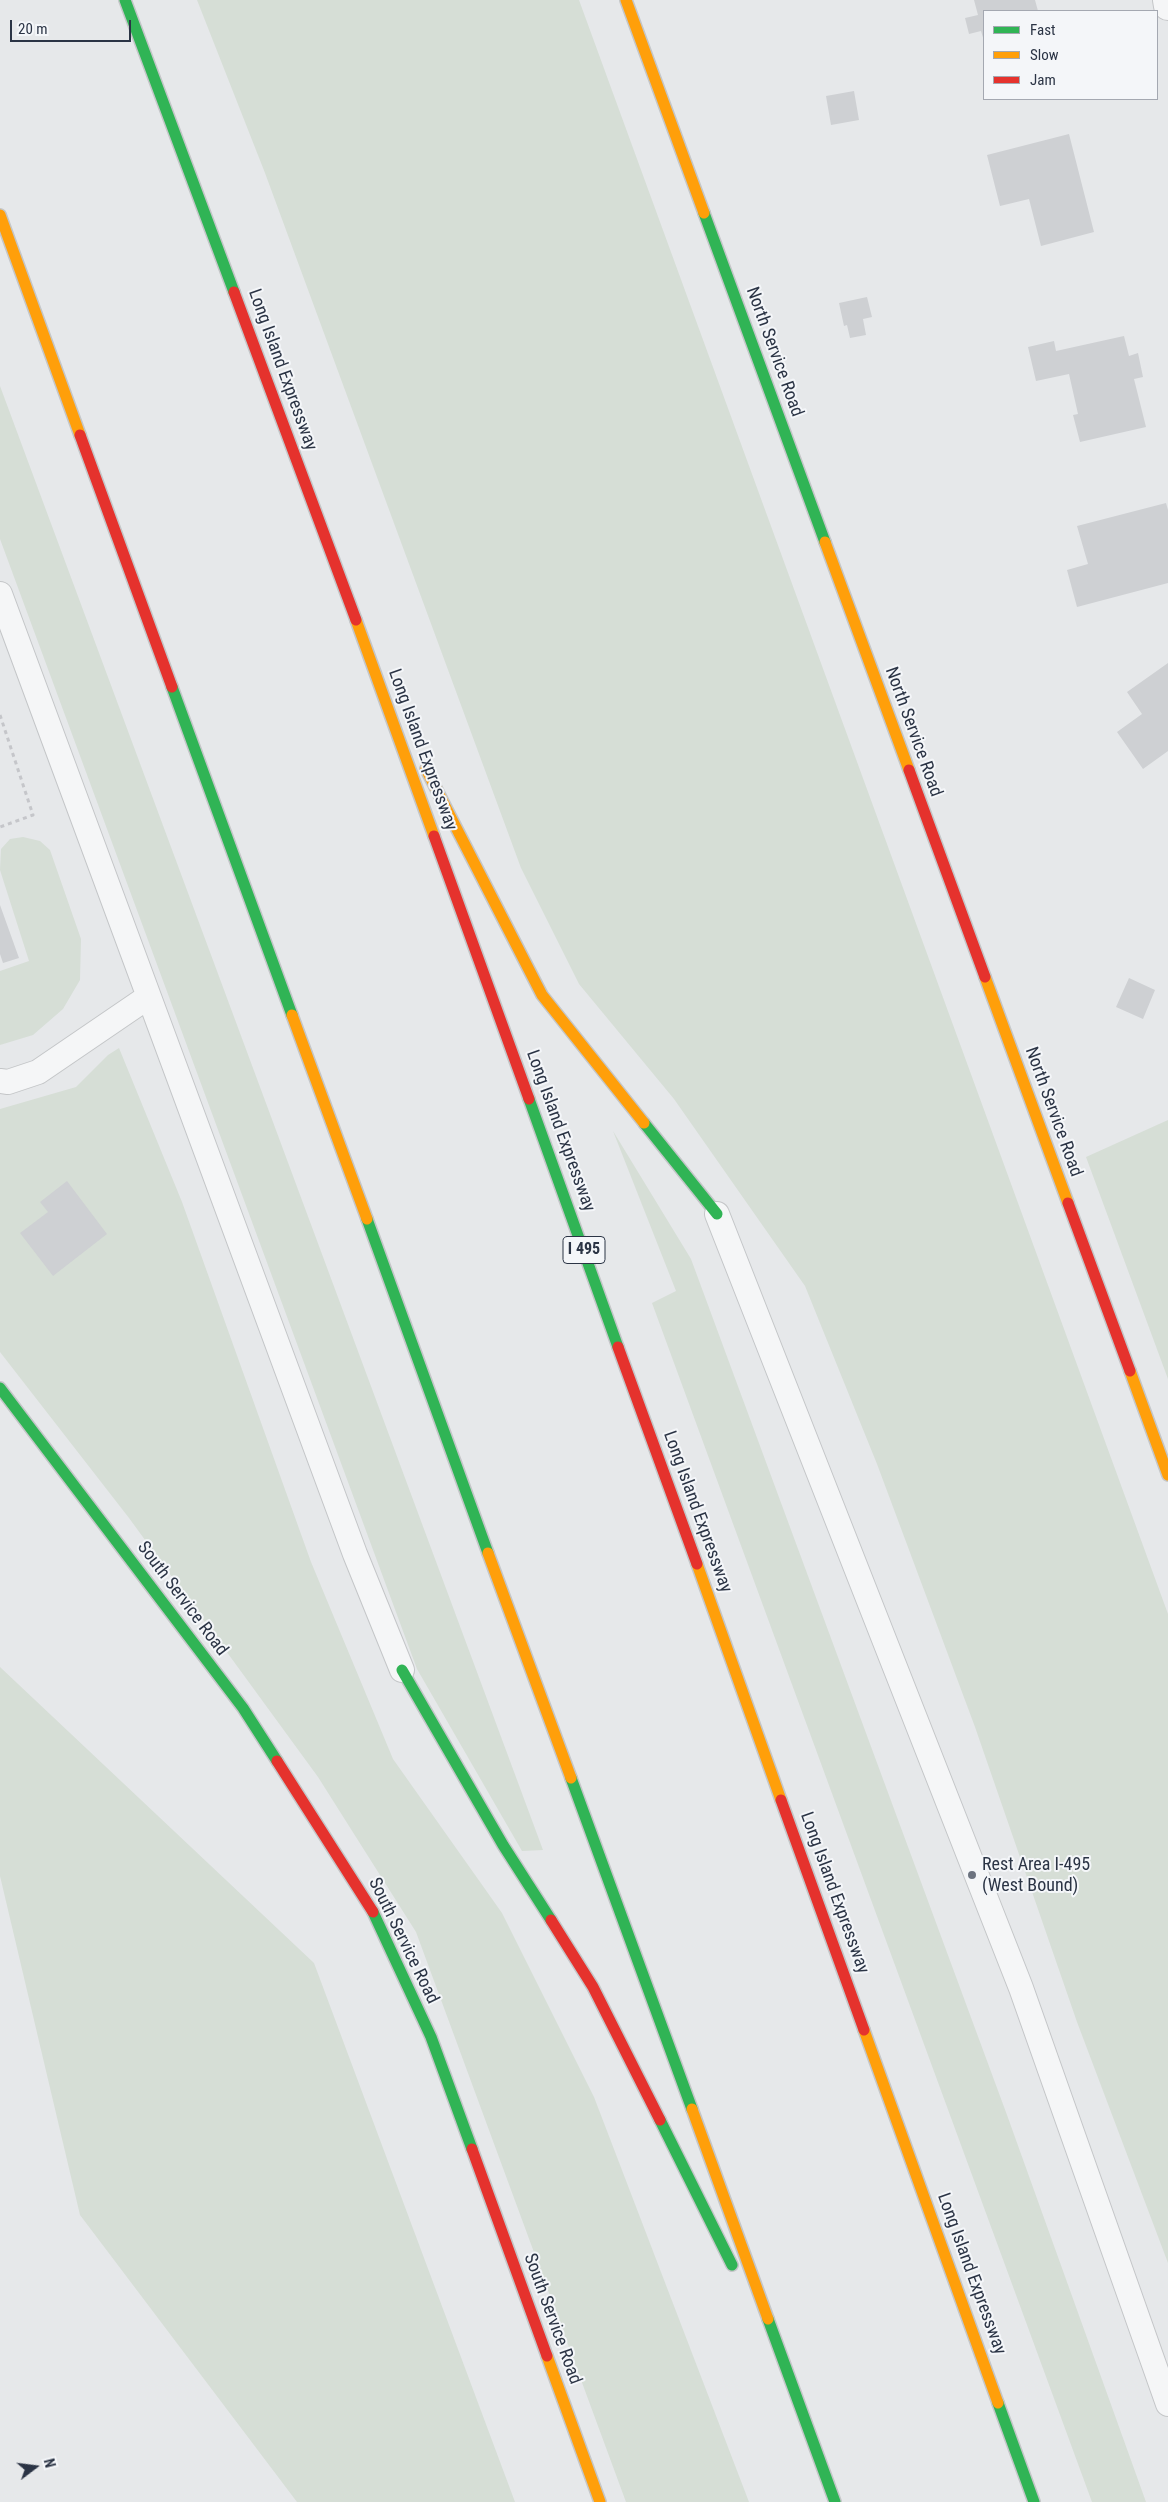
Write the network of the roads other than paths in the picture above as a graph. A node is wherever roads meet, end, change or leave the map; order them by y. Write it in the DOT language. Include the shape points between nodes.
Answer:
graph roads {
  1 [pos="125,0"];
  2 [pos="626,0"];
  3 [pos="1167,0"];
  4 [pos="1168,6"];
  5 [pos="0,215"];
  6 [pos="0,594"];
  7 [pos="374,668"];
  8 [pos="148,997"];
  9 [pos="0,1081"];
  10 [pos="717,1214"];
  11 [pos="0,1388"];
  12 [pos="1168,1475"];
  13 [pos="402,1670"];
  14 [pos="787,2371"];
  15 [pos="1168,2404"];
  16 [pos="600,2502"];
  17 [pos="835,2502"];
  18 [pos="1034,2502"];
  1 -- 7 [label="main road, Long Island Expressway / I 495"];
  2 -- 12 [label="main road, North Service Road"];
  3 -- 4 [label="street"];
  5 -- 14 [label="main road"];
  6 -- 8 [label="lane"];
  7 -- 10 [label="main road" via="542,995"];
  7 -- 18 [label="main road, Long Island Expressway / I 495"];
  8 -- 9 [label="lane" via="38,1072 8,1082"];
  8 -- 13 [label="lane" via="355,1554"];
  10 -- 15 [label="lane" via="1020,1988"];
  11 -- 16 [label="main road, South Service Road" via="243,1708 370,1905 431,2037"];
  13 -- 14 [label="main road" via="503,1845 593,1988"];
  14 -- 17 [label="main road"];
}
